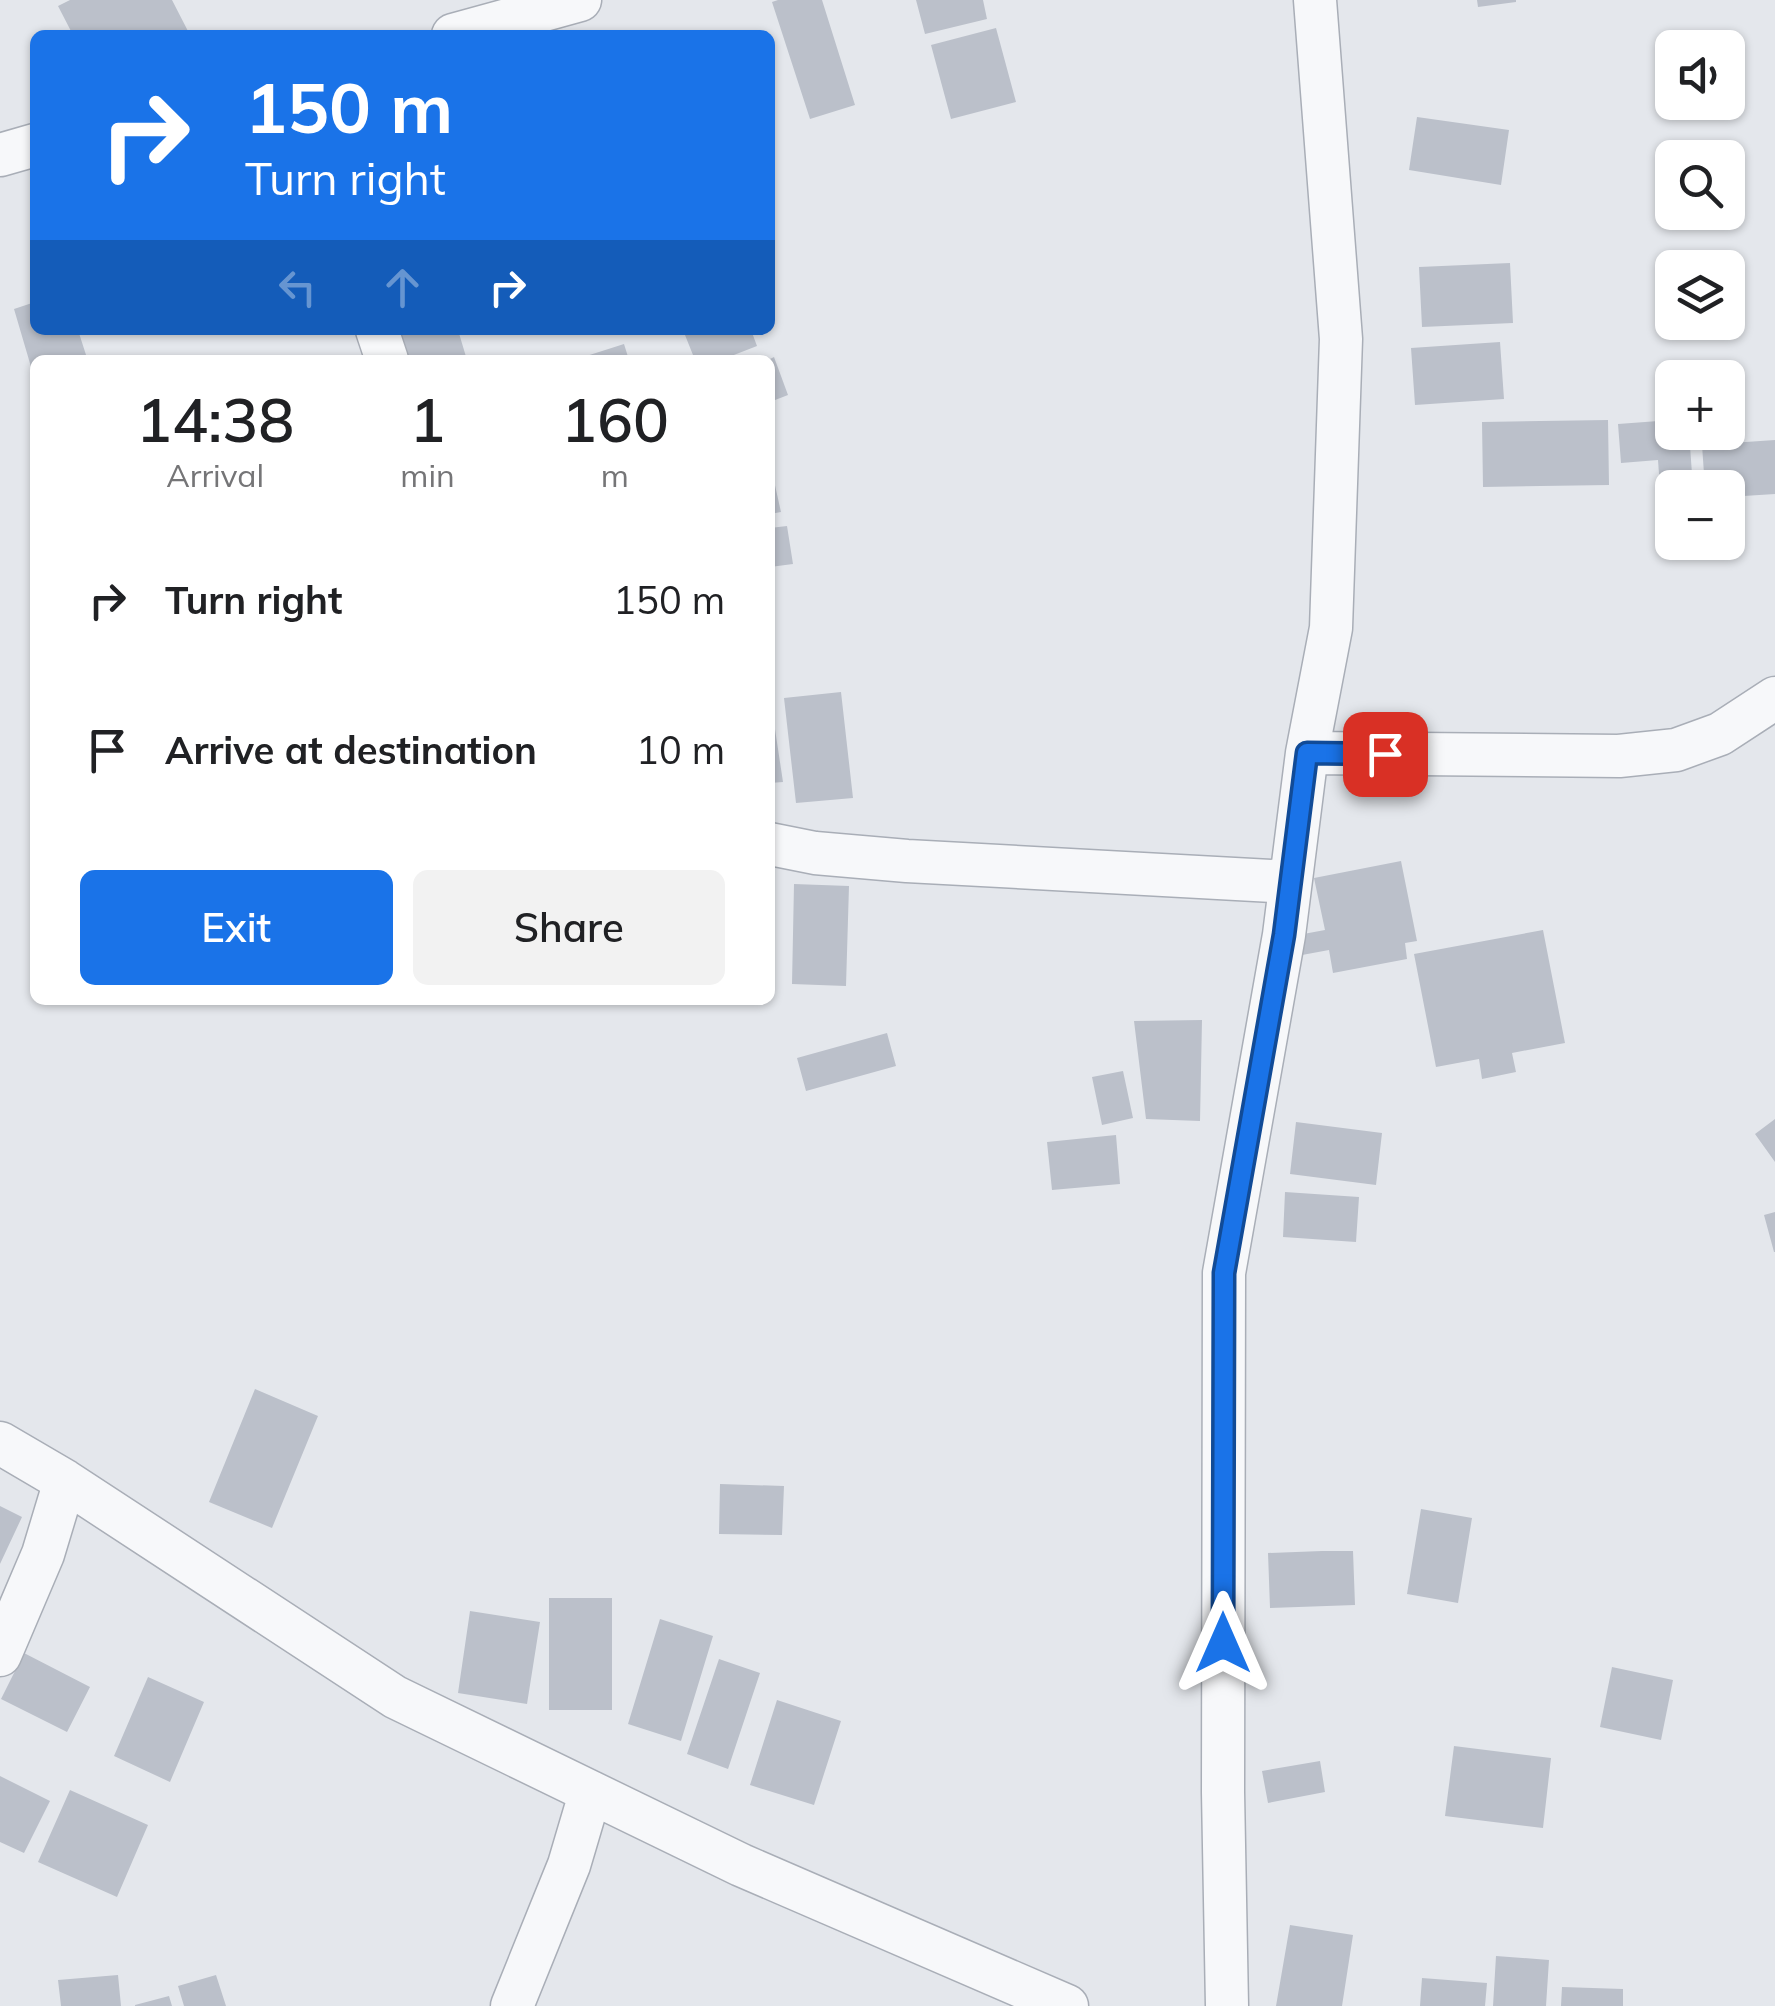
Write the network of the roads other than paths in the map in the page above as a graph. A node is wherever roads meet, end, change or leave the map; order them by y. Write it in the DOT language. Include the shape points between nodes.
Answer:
graph roads {
  1 [pos="580,0"];
  2 [pos="1315,0"];
  3 [pos="470,30"];
  4 [pos="30,147"];
  5 [pos="0,154"];
  6 [pos="1775,698"];
  7 [pos="1307,753"];
  8 [pos="775,845"];
  9 [pos="1290,882"];
  10 [pos="0,1443"];
  11 [pos="65,1481"];
  12 [pos="0,1655"];
  13 [pos="590,1794"];
  14 [pos="512,2006"];
  15 [pos="1067,2006"];
  16 [pos="1227,2006"];
  1 -- 3 [label="street"];
  2 -- 7 [label="street" via="1341,339 1331,628"];
  4 -- 5 [label="street"];
  6 -- 7 [label="street" via="1720,734 1676,750 1619,756"];
  7 -- 9 [label="street"];
  8 -- 9 [label="street" via="907,861"];
  9 -- 16 [label="street" via="1224,1273"];
  10 -- 11 [label="street"];
  11 -- 12 [label="street"];
  11 -- 13 [label="street" via="394,1697"];
  13 -- 14 [label="street"];
  13 -- 15 [label="street"];
}
